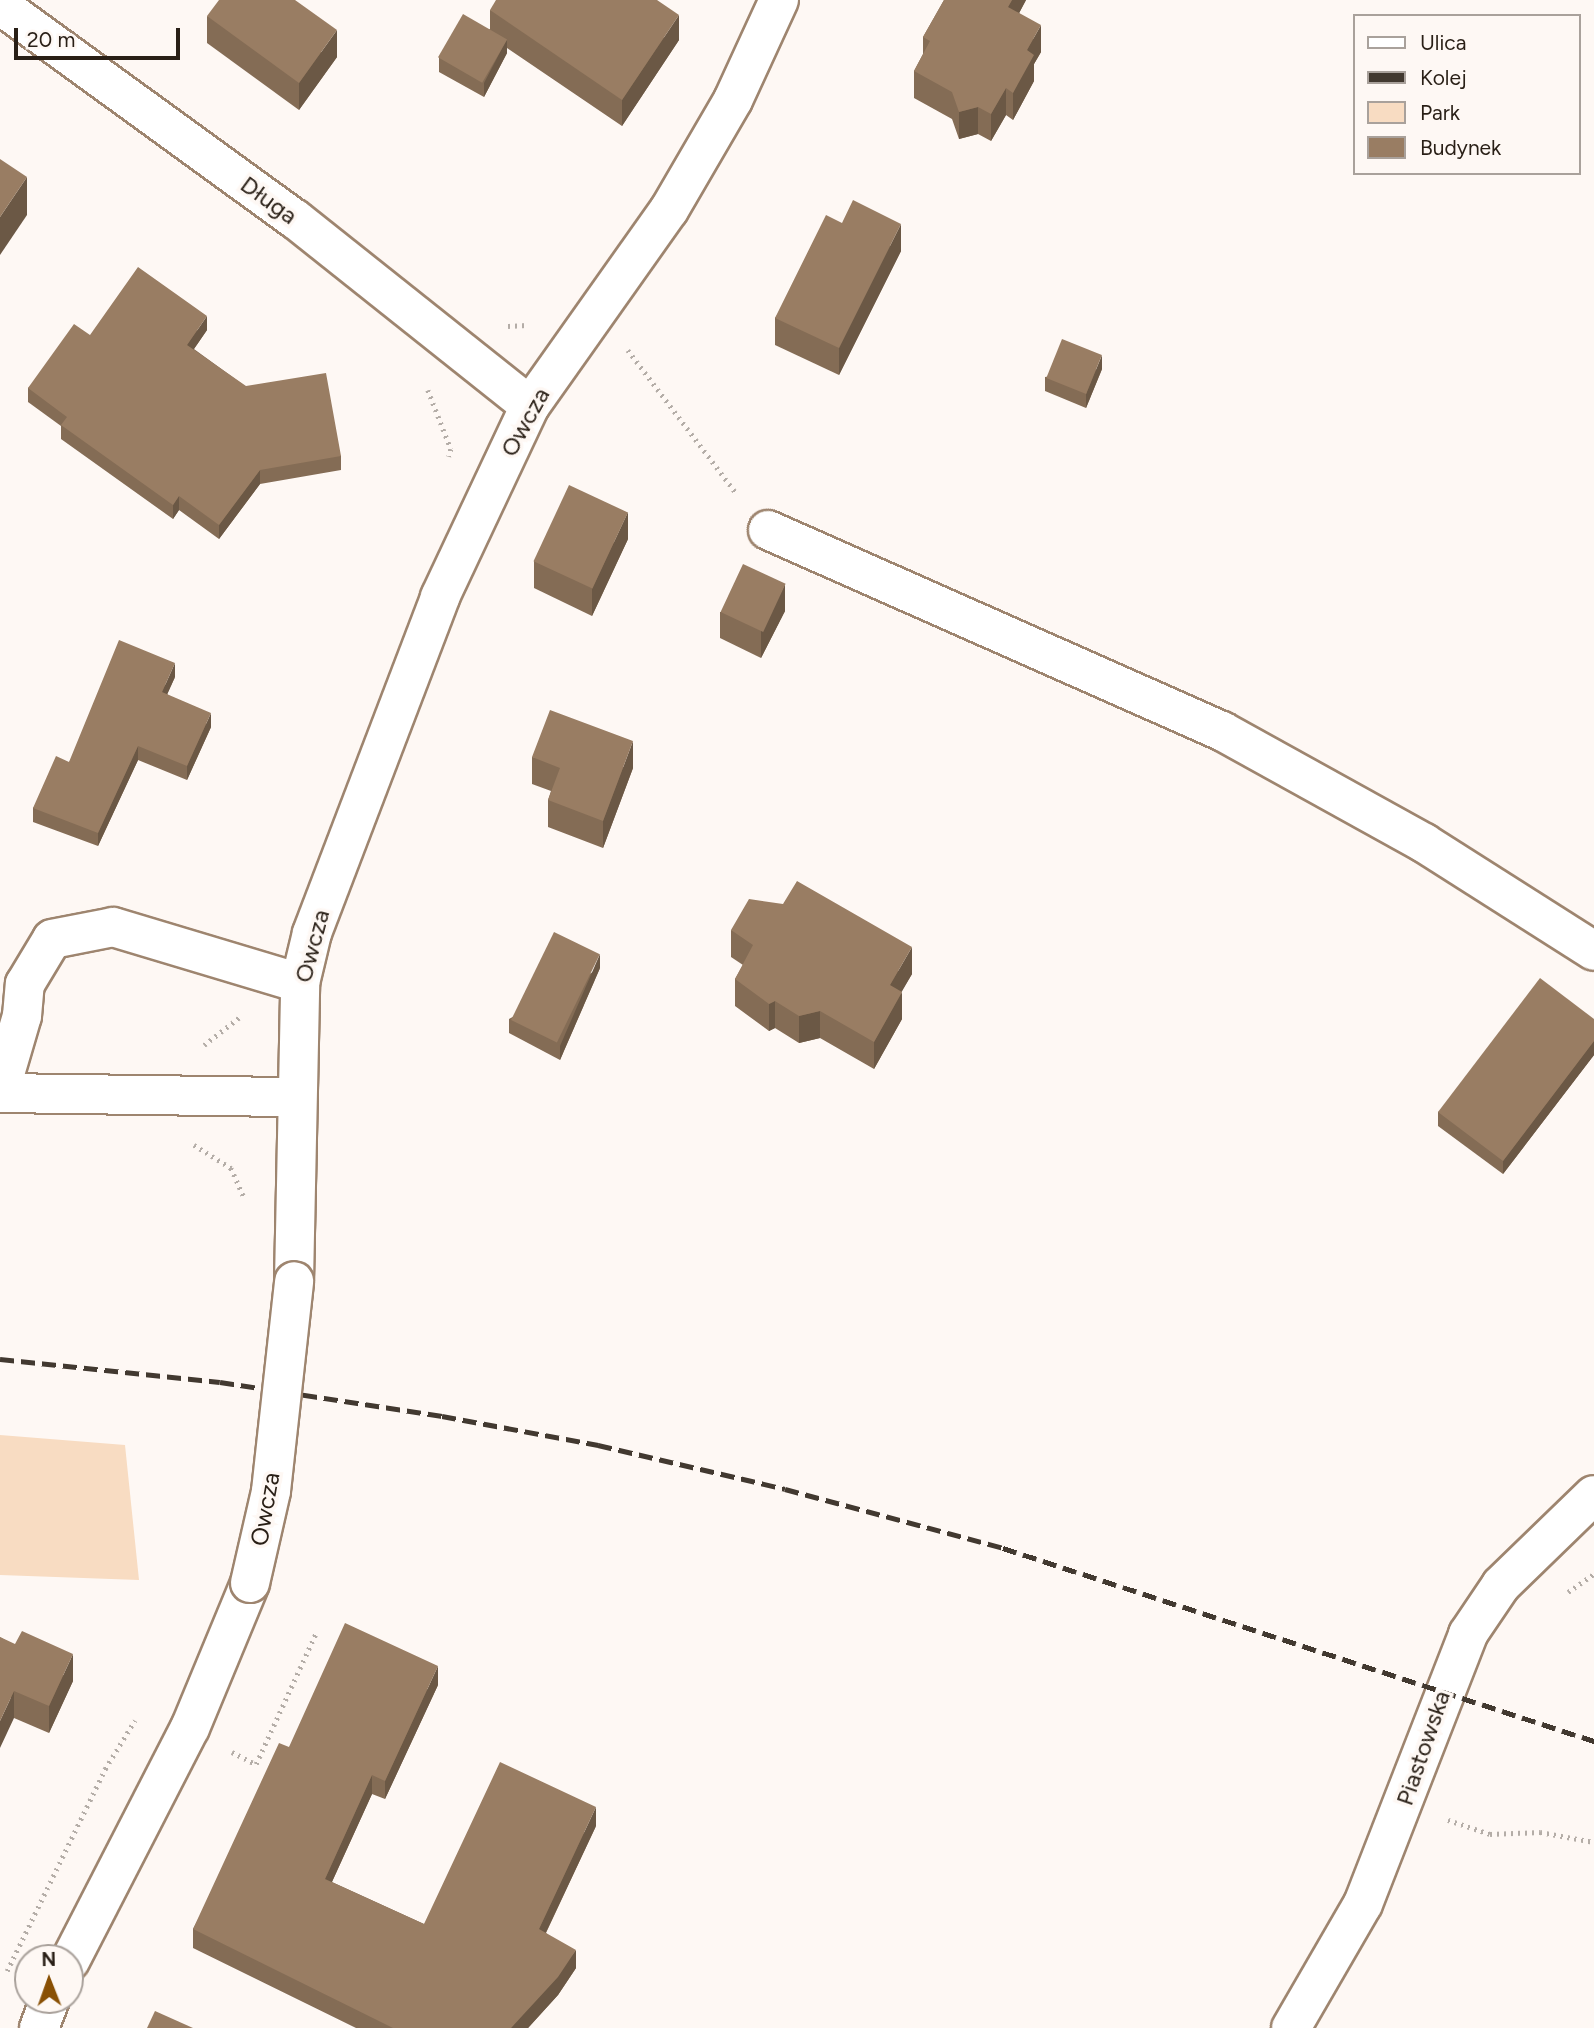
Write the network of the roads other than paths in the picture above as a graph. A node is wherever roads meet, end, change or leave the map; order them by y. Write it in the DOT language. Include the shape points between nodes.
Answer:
graph roads {
  1 [pos="779,0"];
  2 [pos="0,5"];
  3 [pos="530,406"];
  4 [pos="768,530"];
  5 [pos="1594,951"];
  6 [pos="300,983"];
  7 [pos="0,1092"];
  8 [pos="295,1097"];
  9 [pos="1594,1495"];
  10 [pos="79,1944"];
  11 [pos="1291,2028"];
  1 -- 3 [label="street, Owcza" via="733,100 670,210"];
  2 -- 3 [label="street, Długa" via="295,219"];
  3 -- 6 [label="street, Owcza" via="440,597 312,933"];
  4 -- 5 [label="street" via="1222,731 1424,843"];
  6 -- 7 [label="street" via="113,927 52,939 25,985 22,1016"];
  6 -- 8 [label="street, Owcza"];
  7 -- 8 [label="street"];
  8 -- 10 [label="street, Owcza, bridge" via="294,1281 271,1491 250,1583 190,1728"];
  9 -- 11 [label="street, Piastowska" via="1501,1585 1468,1634 1363,1904"];
}
